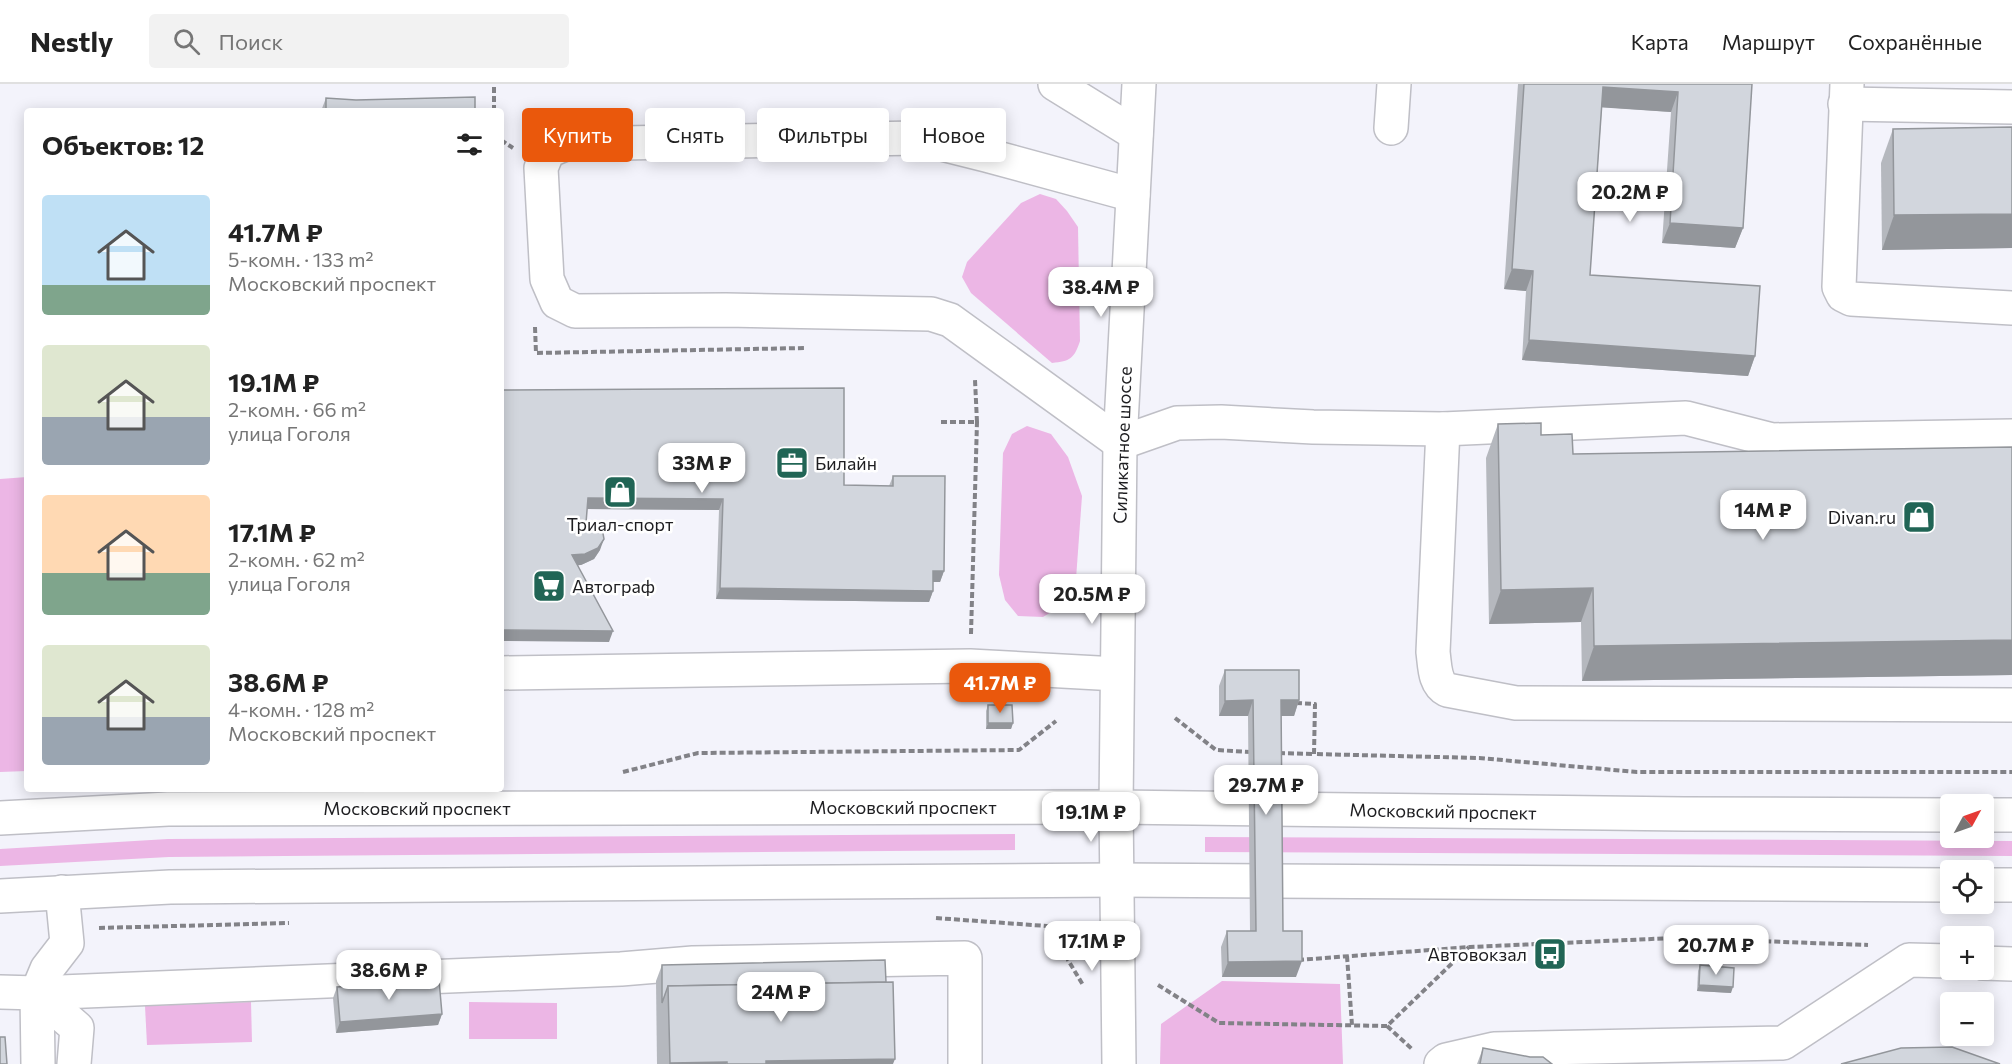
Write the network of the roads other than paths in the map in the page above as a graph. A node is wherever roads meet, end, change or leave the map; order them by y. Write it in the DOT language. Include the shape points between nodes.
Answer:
graph roads {
  1 [pos="1055,84"];
  2 [pos="1139,84"];
  3 [pos="1394,84"];
  4 [pos="1846,94"];
  5 [pos="2012,107"];
  6 [pos="1391,128"];
  7 [pos="1136,134"];
  8 [pos="1133,195"];
  9 [pos="2012,308"];
  10 [pos="1443,429"];
  11 [pos="2012,436"];
  12 [pos="1120,443"];
  13 [pos="504,673"];
  14 [pos="1117,674"];
  15 [pos="2012,705"];
  16 [pos="1116,807"];
  17 [pos="1940,815"];
  18 [pos="1994,815"];
  19 [pos="2012,815"];
  20 [pos="0,818"];
  21 [pos="1116,880"];
  22 [pos="1940,885"];
  23 [pos="1994,885"];
  24 [pos="2012,885"];
  25 [pos="62,892"];
  26 [pos="0,896"];
  27 [pos="1940,961"];
  28 [pos="1994,963"];
  29 [pos="2012,964"];
  30 [pos="0,992"];
  31 [pos="36,993"];
  32 [pos="1784,1053"];
  33 [pos="1430,1060"];
  34 [pos="38,1064"];
  35 [pos="74,1064"];
  36 [pos="964,1064"];
  37 [pos="1119,1064"];
  1 -- 7 [label="main road"];
  2 -- 7 [label="main road, Силикатное шоссе"];
  3 -- 6 [label="main road"];
  4 -- 5 [label="main road"];
  4 -- 9 [label="main road" via="1839,287 1843,295 1851,300"];
  7 -- 8 [label="main road, Силикатное шоссе"];
  8 -- 12 [label="main road, Силикатное шоссе"];
  8 -- 12 [label="main road" via="918,138 565,144 548,151 541,168 547,279 557,302 575,311 931,314 950,320"];
  10 -- 11 [label="main road" via="1686,417 1772,440"];
  10 -- 12 [label="main road" via="1177,423"];
  10 -- 15 [label="main road" via="1432,652 1438,681 1447,690 1516,704"];
  12 -- 14 [label="main road, Силикатное шоссе"];
  13 -- 14 [label="main road" via="970,666"];
  14 -- 16 [label="main road, Силикатное шоссе"];
  16 -- 17 [label="main road, Московский проспект"];
  16 -- 20 [label="main road, Московский проспект" via="168,809"];
  16 -- 21 [label="main road, Силикатное шоссе"];
  18 -- 19 [label="main road"];
  21 -- 22 [label="main road"];
  21 -- 25 [label="main road" via="170,887"];
  21 -- 37 [label="main road, Силикатное шоссе"];
  23 -- 24 [label="main road"];
  25 -- 26 [label="main road"];
  25 -- 31 [label="main road" via="67,943 46,969"];
  27 -- 32 [label="main road" via="1909,960"];
  28 -- 29 [label="main road"];
  30 -- 31 [label="main road"];
  31 -- 34 [label="main road"];
  31 -- 35 [label="main road" via="77,1028"];
  31 -- 36 [label="main road" via="693,963 965,958"];
  32 -- 33 [label="main road" via="1494,1049"];
}
